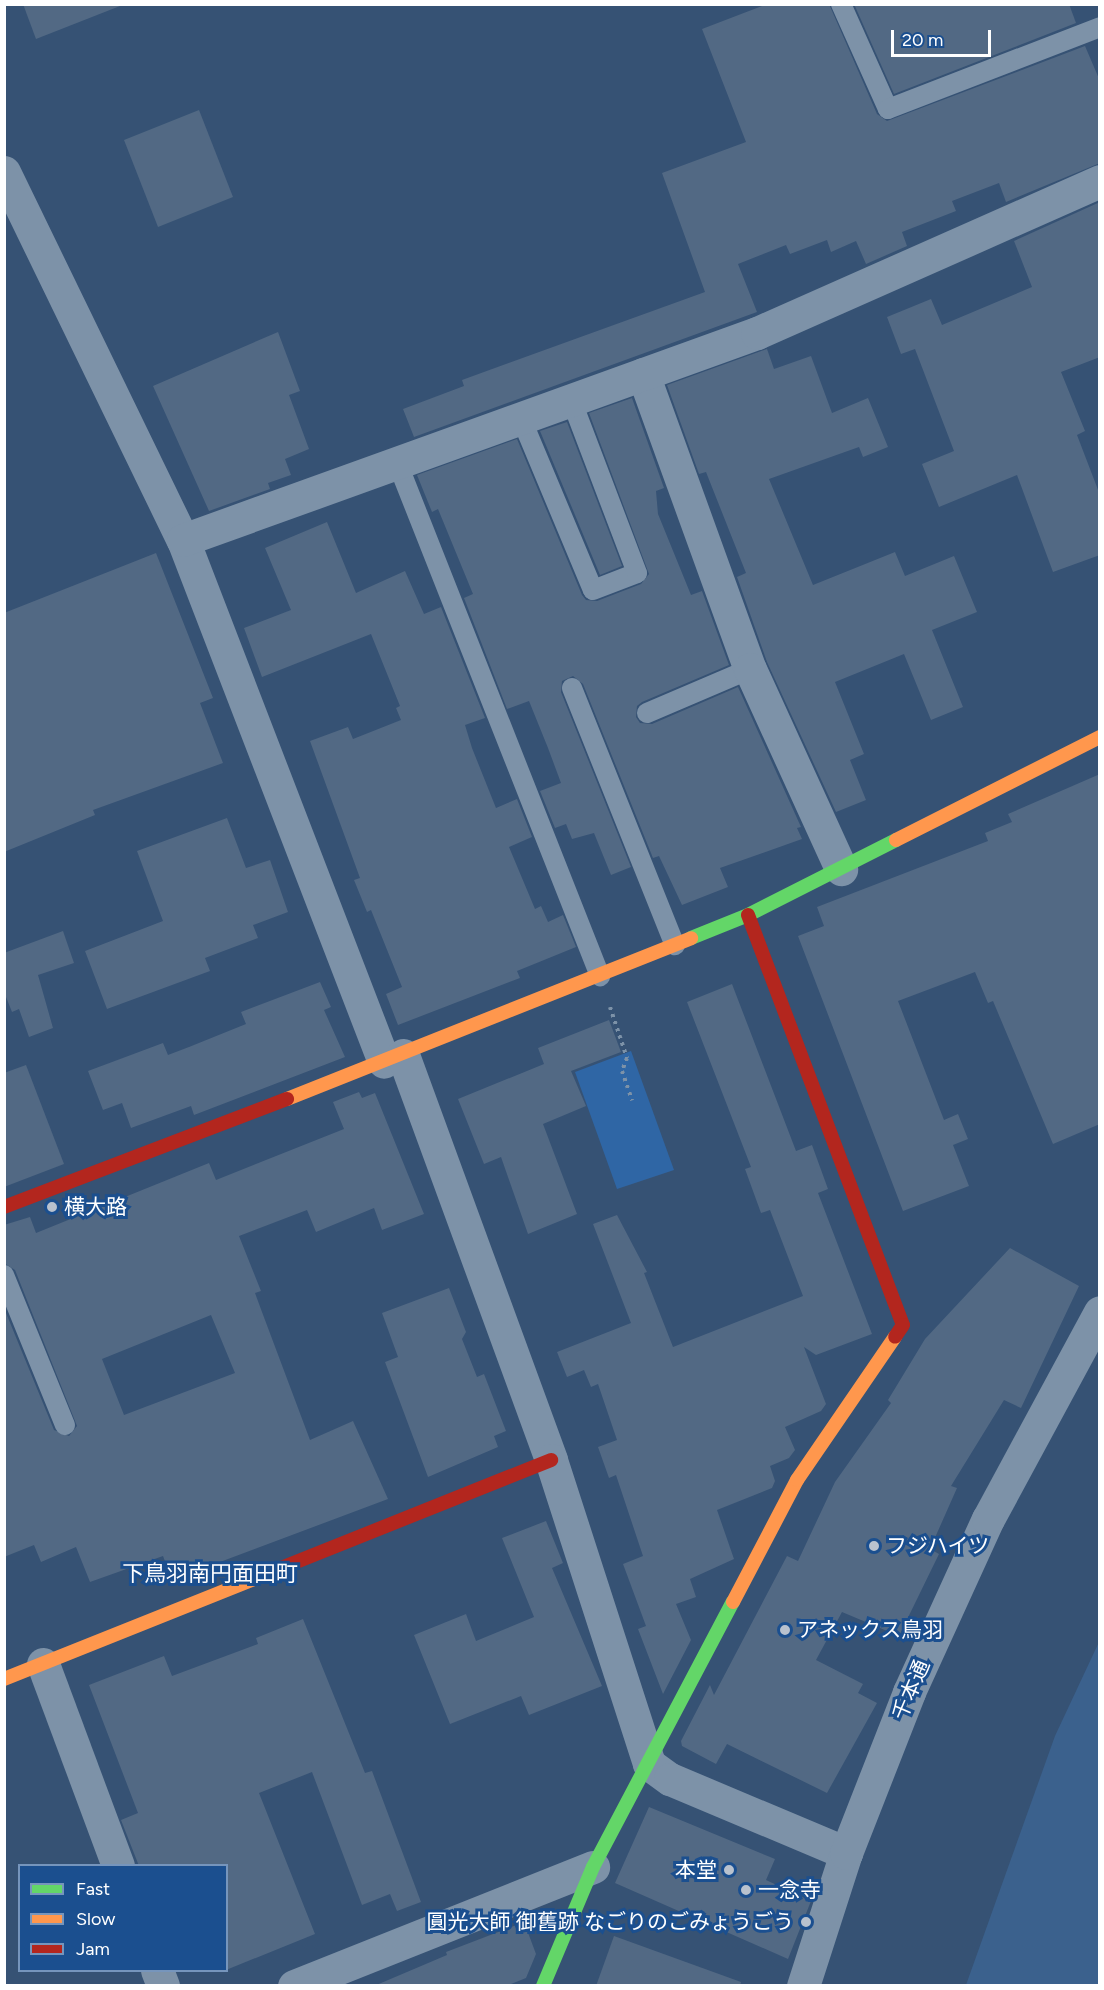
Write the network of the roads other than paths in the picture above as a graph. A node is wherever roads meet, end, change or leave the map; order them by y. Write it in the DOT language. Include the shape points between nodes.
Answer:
graph roads {
  1 [pos="841,4"];
  2 [pos="1100,27"];
  3 [pos="4,172"];
  4 [pos="1100,181"];
  5 [pos="643,374"];
  6 [pos="571,399"];
  7 [pos="520,418"];
  8 [pos="397,462"];
  9 [pos="183,540"];
  10 [pos="750,669"];
  11 [pos="572,688"];
  12 [pos="647,713"];
  13 [pos="1100,737"];
  14 [pos="841,869"];
  15 [pos="748,915"];
  16 [pos="675,945"];
  17 [pos="600,976"];
  18 [pos="394,1059"];
  19 [pos="4,1207"];
  20 [pos="4,1275"];
  21 [pos="1100,1312"];
  22 [pos="65,1425"];
  23 [pos="551,1460"];
  24 [pos="43,1664"];
  25 [pos="4,1679"];
  26 [pos="649,1764"];
  27 [pos="846,1853"];
  28 [pos="117,1864"];
  29 [pos="593,1867"];
  30 [pos="157,1972"];
  31 [pos="163,1986"];
  32 [pos="294,1986"];
  33 [pos="543,1986"];
  34 [pos="802,1986"];
  1 -- 2 [label="lane" via="888,109"];
  3 -- 9 [label="street"];
  4 -- 5 [label="street" via="757,333"];
  5 -- 6 [label="street"];
  5 -- 10 [label="street"];
  6 -- 7 [label="street"];
  6 -- 7 [label="lane" via="637,573 592,590"];
  7 -- 8 [label="street"];
  8 -- 9 [label="street"];
  8 -- 17 [label="lane"];
  9 -- 18 [label="street"];
  10 -- 12 [label="lane"];
  10 -- 14 [label="street"];
  11 -- 16 [label="lane"];
  13 -- 14 [label="street"];
  14 -- 15 [label="street"];
  15 -- 16 [label="street"];
  15 -- 26 [label="street" via="903,1325 797,1480"];
  16 -- 17 [label="street"];
  17 -- 18 [label="street"];
  18 -- 19 [label="street"];
  18 -- 23 [label="street"];
  20 -- 22 [label="lane"];
  21 -- 27 [label="street, 千本通" via="988,1519 909,1692"];
  23 -- 24 [label="street"];
  23 -- 26 [label="street"];
  24 -- 25 [label="street"];
  24 -- 28 [label="street"];
  26 -- 27 [label="street" via="670,1779"];
  26 -- 29 [label="street"];
  27 -- 34 [label="street, 千本通"];
  29 -- 32 [label="street"];
  29 -- 33 [label="street"];
  30 -- 31 [label="street"];
}
